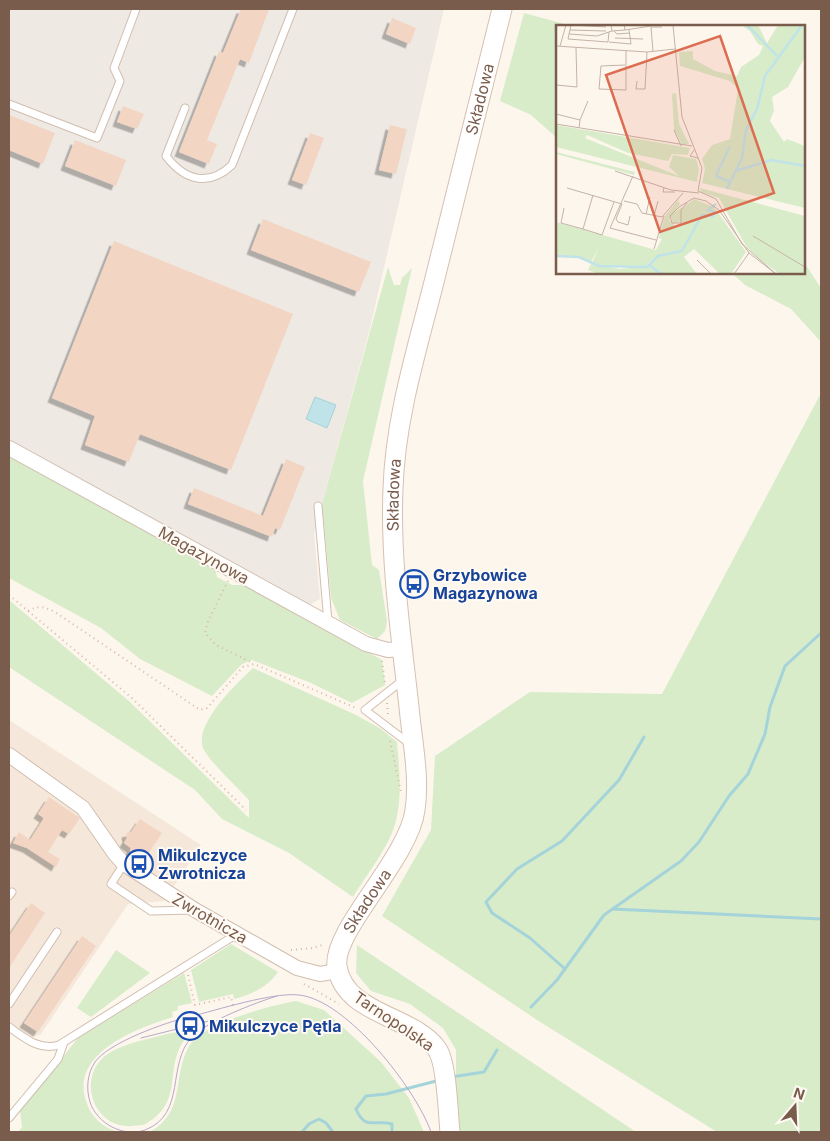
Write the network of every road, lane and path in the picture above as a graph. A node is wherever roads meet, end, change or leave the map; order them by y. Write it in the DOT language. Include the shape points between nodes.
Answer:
graph roads {
  1 [pos="136,9"];
  2 [pos="293,9"];
  3 [pos="502,9"];
  4 [pos="9,104"];
  5 [pos="185,108"];
  6 [pos="9,448"];
  7 [pos="318,506"];
  8 [pos="232,571"];
  9 [pos="9,595"];
  10 [pos="28,611"];
  11 [pos="329,624"];
  12 [pos="381,648"];
  13 [pos="403,649"];
  14 [pos="260,666"];
  15 [pos="406,679"];
  16 [pos="386,694"];
  17 [pos="365,710"];
  18 [pos="389,728"];
  19 [pos="413,745"];
  20 [pos="9,755"];
  21 [pos="402,796"];
  22 [pos="246,810"];
  23 [pos="124,864"];
  24 [pos="195,910"];
  25 [pos="57,932"];
  26 [pos="237,934"];
  27 [pos="333,940"];
  28 [pos="284,962"];
  29 [pos="186,968"];
  30 [pos="338,971"];
  31 [pos="299,980"];
  32 [pos="9,1004"];
  33 [pos="340,1004"];
  34 [pos="234,1009"];
  35 [pos="9,1027"];
  36 [pos="64,1042"];
  37 [pos="9,1118"];
  38 [pos="450,1132"];
  1 -- 4 [label="lane" via="114,68 120,81 97,138"];
  2 -- 5 [label="lane" via="232,165 221,175 201,180 184,174 166,156"];
  3 -- 13 [label="main road, Składowa" via="397,439 393,527"];
  6 -- 8 [label="street, Magazynowa"];
  7 -- 11 [label="lane"];
  8 -- 11 [label="street, Magazynowa"];
  8 -- 14 [label="path" via="205,633 216,645"];
  9 -- 10 [label="path"];
  10 -- 14 [label="path" via="44,607 55,612 200,710 207,708 243,667 248,664"];
  10 -- 22 [label="path" via="160,724"];
  11 -- 12 [label="street, Magazynowa" via="366,644"];
  12 -- 13 [label="street, Magazynowa"];
  12 -- 16 [label="path"];
  13 -- 15 [label="main road, Składowa"];
  14 -- 17 [label="path" via="343,704"];
  15 -- 16 [label="lane"];
  15 -- 19 [label="main road, Składowa"];
  16 -- 17 [label="lane"];
  16 -- 18 [label="path"];
  17 -- 18 [label="lane"];
  18 -- 19 [label="lane"];
  18 -- 21 [label="path" via="391,755"];
  19 -- 30 [label="main road, Składowa" via="416,797 411,829 340,945"];
  20 -- 23 [label="street, Zwrotnicza" via="83,808"];
  23 -- 24 [label="street, Zwrotnicza"];
  23 -- 24 [label="lane" via="111,884 151,911"];
  24 -- 26 [label="street, Zwrotnicza"];
  25 -- 32 [label="lane"];
  26 -- 28 [label="street, Zwrotnicza"];
  26 -- 29 [label="lane"];
  27 -- 28 [label="path" via="313,948 291,950"];
  28 -- 30 [label="street, Zwrotnicza" via="320,974"];
  29 -- 34 [label="path" via="196,1005 231,997"];
  29 -- 36 [label="lane"];
  30 -- 38 [label="main road, Tarnopolska" via="344,984 360,1001 431,1042 439,1053"];
  31 -- 33 [label="path"];
  35 -- 36 [label="lane" via="42,1046"];
  36 -- 37 [label="lane" via="58,1059"];
}
